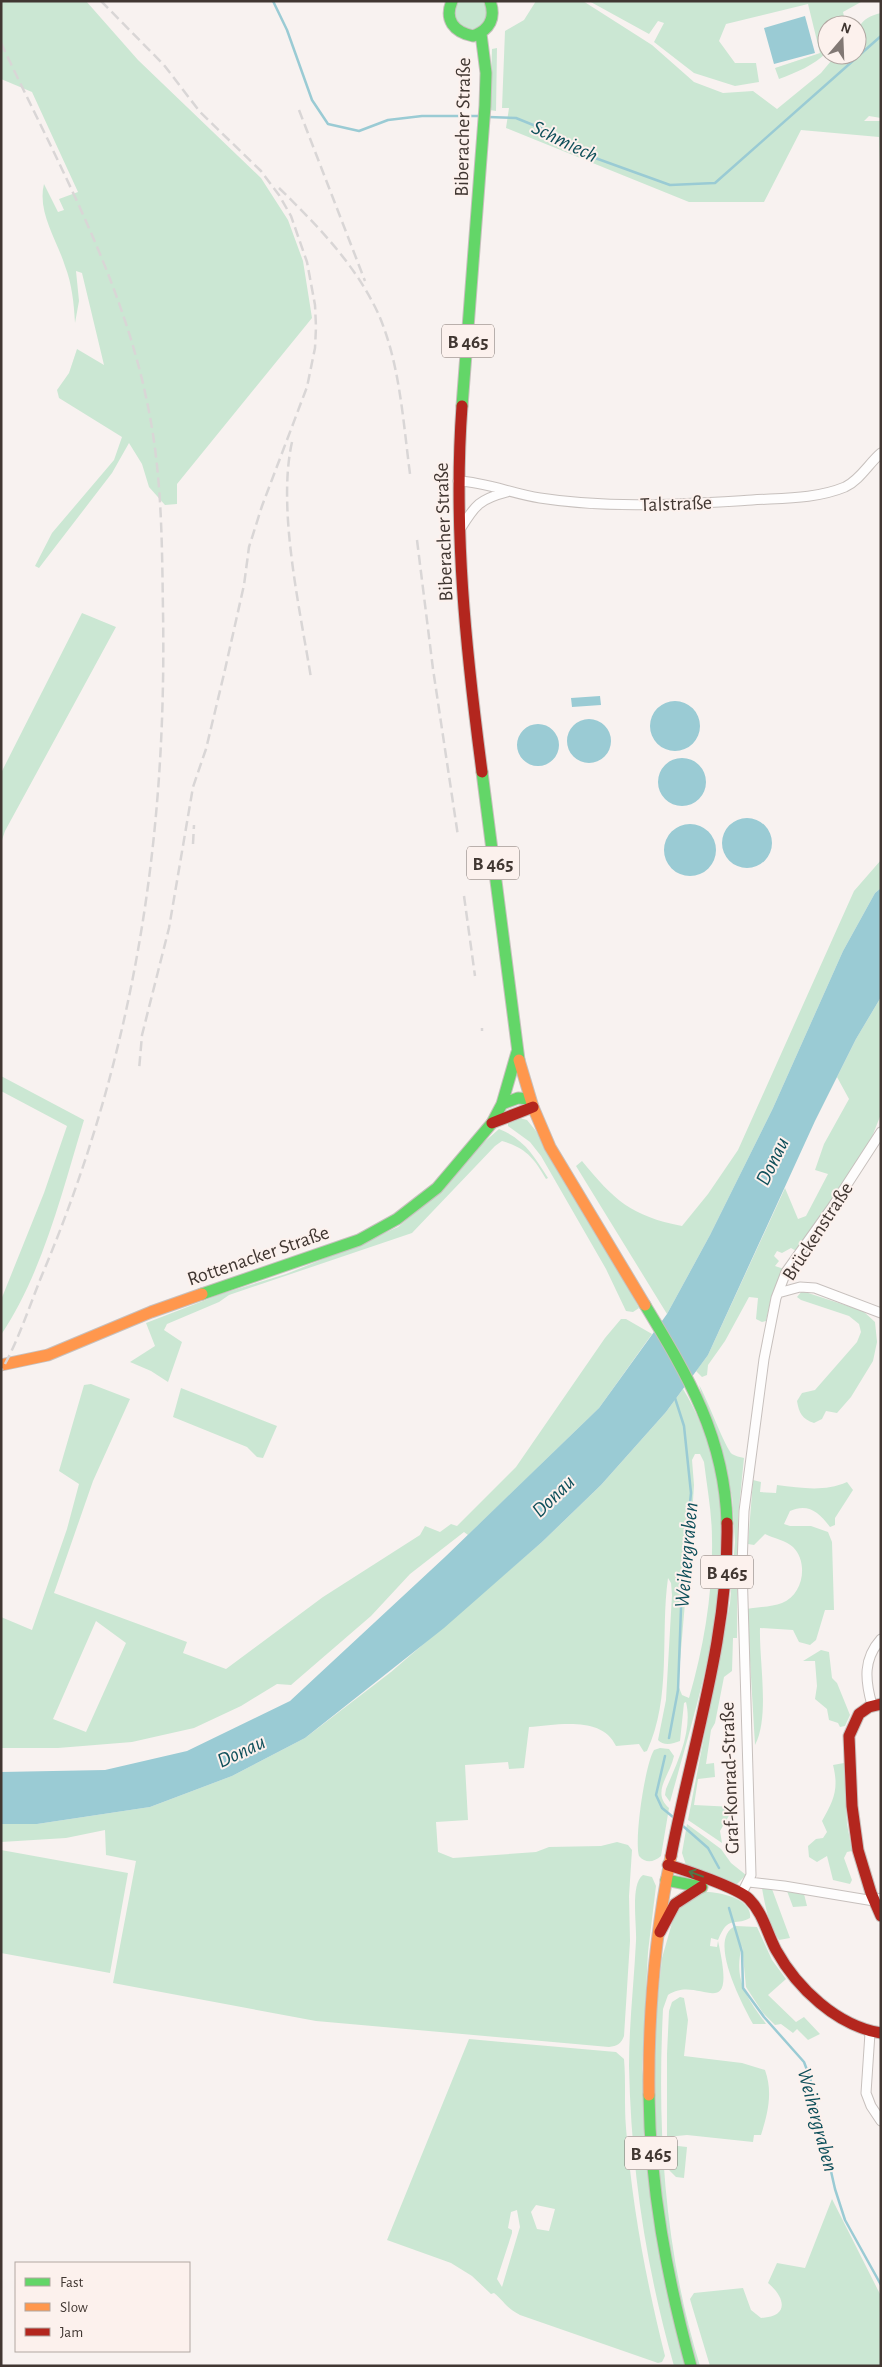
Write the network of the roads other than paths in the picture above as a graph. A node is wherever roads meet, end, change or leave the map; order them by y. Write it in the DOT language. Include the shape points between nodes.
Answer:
graph roads {
  1 [pos="452,1"];
  2 [pos="490,1"];
  3 [pos="481,34"];
  4 [pos="881,453"];
  5 [pos="458,481"];
  6 [pos="508,492"];
  7 [pos="460,531"];
  8 [pos="518,1052"];
  9 [pos="531,1103"];
  10 [pos="502,1104"];
  11 [pos="492,1123"];
  12 [pos="881,1132"];
  13 [pos="778,1293"];
  14 [pos="881,1314"];
  15 [pos="1,1365"];
  16 [pos="751,1455"];
  17 [pos="881,1639"];
  18 [pos="876,1704"];
  19 [pos="668,1865"];
  20 [pos="666,1880"];
  21 [pos="749,1882"];
  22 [pos="722,1886"];
  23 [pos="701,1887"];
  24 [pos="742,1893"];
  25 [pos="877,1900"];
  26 [pos="881,1916"];
  27 [pos="657,1937"];
  28 [pos="876,2033"];
  29 [pos="881,2121"];
  30 [pos="691,2366"];
  1 -- 3 [label="main road" via="448,11 452,26 465,35"];
  2 -- 3 [label="main road" via="492,22"];
  3 -- 5 [label="main road, Biberacher Straße / B 465" via="486,73 485,106"];
  4 -- 6 [label="street, Talstraße" via="847,486 815,496 634,505 579,503"];
  5 -- 6 [label="street, Talstraße"];
  5 -- 7 [label="main road, Biberacher Straße / B 465"];
  6 -- 7 [label="street" via="481,501"];
  7 -- 8 [label="main road, Biberacher Straße / B 465" via="468,666"];
  8 -- 9 [label="main road, B 465"];
  8 -- 10 [label="main road, Rottenacker Straße"];
  9 -- 10 [label="main road" via="518,1098"];
  9 -- 11 [label="main road, Rottenacker Straße"];
  9 -- 19 [label="main road, B 465" via="562,1167 694,1387 717,1450 726,1494 729,1534 724,1606"];
  10 -- 11 [label="main road, Rottenacker Straße"];
  11 -- 15 [label="main road, Rottenacker Straße" via="437,1188 397,1219 359,1240 151,1312 48,1355"];
  12 -- 13 [label="street, Brückenstraße" via="834,1206 786,1272"];
  13 -- 14 [label="street" via="800,1287 815,1288"];
  13 -- 16 [label="street, Brückenstraße" via="764,1359"];
  16 -- 21 [label="street, Graf-Konrad-Straße" via="744,1511 742,1599"];
  17 -- 18 [label="street" via="870,1654 866,1667 866,1678"];
  18 -- 25 [label="main road" via="860,1712 852,1723 849,1736 854,1839 862,1871"];
  19 -- 20 [label="main road, B 465"];
  22 -- 19 [label="main road, one-way"];
  20 -- 23 [label="main road"];
  20 -- 27 [label="main road, B 465"];
  21 -- 24 [label="street, Graf-Konrad-Straße"];
  21 -- 25 [label="street"];
  22 -- 23 [label="main road"];
  22 -- 24 [label="main road"];
  23 -- 27 [label="main road" via="675,1904"];
  24 -- 28 [label="main road" via="756,1909 777,1952 810,1994 842,2018"];
  25 -- 26 [label="main road"];
  27 -- 30 [label="main road, B 465" via="647,2068 649,2134 657,2219 673,2300"];
  28 -- 29 [label="street" via="866,2093"];
}
